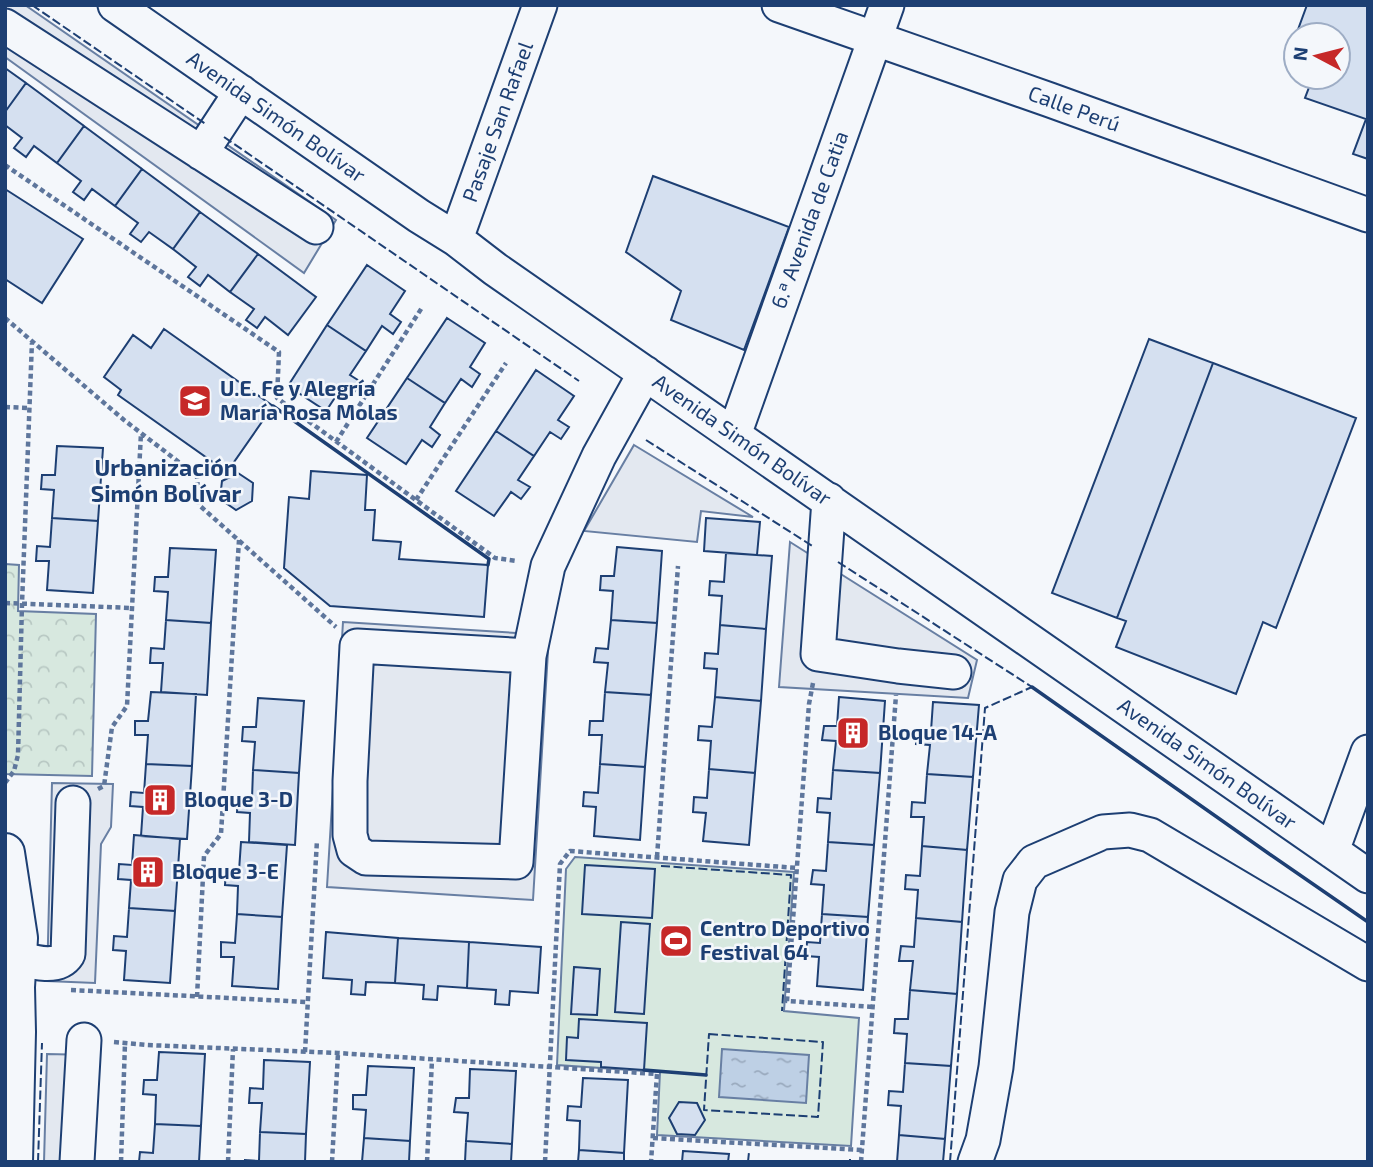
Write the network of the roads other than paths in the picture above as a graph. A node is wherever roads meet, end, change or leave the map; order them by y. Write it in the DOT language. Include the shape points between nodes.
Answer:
graph roads {
  1 [pos="540,5"];
  2 [pos="779,5"];
  3 [pos="887,5"];
  4 [pos="131,10"];
  5 [pos="5,26"];
  6 [pos="875,38"];
  7 [pos="241,92"];
  8 [pos="201,153"];
  9 [pos="1368,215"];
  10 [pos="316,227"];
  11 [pos="457,239"];
  12 [pos="645,373"];
  13 [pos="734,435"];
  14 [pos="828,500"];
  15 [pos="529,656"];
  16 [pos="954,672"];
  17 [pos="1368,752"];
  18 [pos="73,803"];
  19 [pos="1332,851"];
  20 [pos="5,853"];
  21 [pos="1368,876"];
  22 [pos="18,958"];
  23 [pos="1368,964"];
  24 [pos="84,1040"];
  25 [pos="13,1162"];
  26 [pos="77,1162"];
  27 [pos="975,1162"];
  1 -- 11 [label="street, Pasaje San Rafael"];
  2 -- 6 [label="street, Calle Perú"];
  3 -- 6 [label="street, 6.ª Avenida de Catia"];
  4 -- 7 [label="street, Avenida Simón Bolívar"];
  5 -- 8 [label="street"];
  6 -- 9 [label="street, Calle Perú"];
  6 -- 13 [label="street, 6.ª Avenida de Catia"];
  7 -- 8 [label="street"];
  7 -- 11 [label="street, Avenida Simón Bolívar"];
  8 -- 10 [label="street"];
  11 -- 12 [label="street, Avenida Simón Bolívar"];
  12 -- 13 [label="street, Avenida Simón Bolívar"];
  12 -- 15 [label="street" via="599,456 548,566"];
  13 -- 14 [label="street, Avenida Simón Bolívar"];
  14 -- 16 [label="street" via="818,654"];
  14 -- 19 [label="street, Avenida Simón Bolívar"];
  15 -- 15 [label="street" via="357,646 350,780 354,850 366,858 516,862"];
  17 -- 19 [label="street"];
  18 -- 22 [label="street" via="68,954 58,962"];
  19 -- 21 [label="street, Avenida Simón Bolívar"];
  20 -- 22 [label="main road"];
  22 -- 25 [label="main road"];
  23 -- 27 [label="street" via="1150,835 1130,830 1103,832 1034,862 1020,880 1012,912 996,1067"];
  24 -- 26 [label="street"];
}
